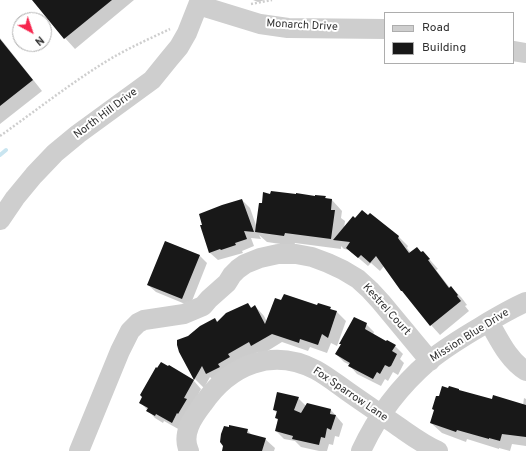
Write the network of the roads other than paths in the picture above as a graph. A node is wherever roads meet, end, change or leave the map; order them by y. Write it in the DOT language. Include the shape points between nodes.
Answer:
graph roads {
  1 [pos="199,3"];
  2 [pos="384,29"];
  3 [pos="514,51"];
  4 [pos="526,53"];
  5 [pos="0,220"];
  6 [pos="526,302"];
  7 [pos="489,322"];
  8 [pos="430,360"];
  9 [pos="526,371"];
  10 [pos="381,415"];
  11 [pos="79,451"];
  12 [pos="188,451"];
  13 [pos="361,451"];
  14 [pos="438,451"];
  1 -- 2 [label="street, Monarch Drive" via="260,24 288,28"];
  1 -- 5 [label="street, North Hill Drive" via="179,47 152,80 55,153 15,198"];
  3 -- 4 [label="street"];
  6 -- 7 [label="street, Mission Blue Drive"];
  7 -- 8 [label="street, Mission Blue Drive"];
  7 -- 9 [label="street" via="513,360"];
  8 -- 10 [label="street, Mission Blue Drive" via="396,394"];
  8 -- 11 [label="street, Kestrel Court" via="358,279 312,257 278,254 260,258 245,264 203,306 184,314 144,320 130,331"];
  10 -- 12 [label="street, Fox Sparrow Lane" via="306,366 283,360 257,362 232,374 208,396 189,426 186,436"];
  10 -- 13 [label="street, Mission Blue Drive"];
  10 -- 14 [label="street, Fox Sparrow Lane"];
}
